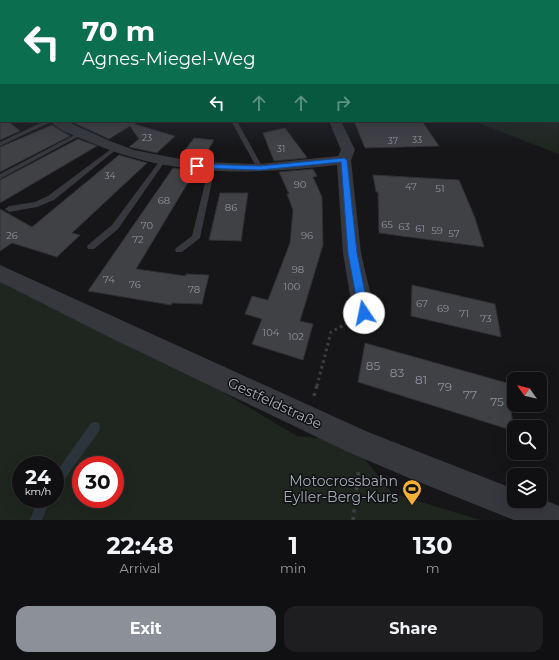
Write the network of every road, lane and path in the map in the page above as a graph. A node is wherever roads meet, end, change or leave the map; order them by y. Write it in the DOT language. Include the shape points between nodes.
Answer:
graph roads {
  1 [pos="48,122"];
  2 [pos="59,122"];
  3 [pos="235,122"];
  4 [pos="335,122"];
  5 [pos="80,134"];
  6 [pos="0,144"];
  7 [pos="115,148"];
  8 [pos="163,160"];
  9 [pos="344,160"];
  10 [pos="212,167"];
  11 [pos="260,168"];
  12 [pos="0,178"];
  13 [pos="10,209"];
  14 [pos="91,246"];
  15 [pos="179,250"];
  16 [pos="0,273"];
  17 [pos="364,313"];
  18 [pos="308,418"];
  19 [pos="358,442"];
  20 [pos="352,520"];
  21 [pos="555,520"];
  1 -- 6 [label="lane"];
  2 -- 5 [label="street"];
  3 -- 11 [label="lane"];
  4 -- 9 [label="street" via="348,150"];
  5 -- 7 [label="street"];
  5 -- 12 [label="lane"];
  7 -- 8 [label="street" via="135,156"];
  7 -- 13 [label="lane" via="51,198 37,204"];
  8 -- 10 [label="street"];
  8 -- 14 [label="lane" via="115,227"];
  9 -- 11 [label="street"];
  9 -- 17 [label="street" via="352,253"];
  10 -- 11 [label="street"];
  10 -- 15 [label="lane" via="196,238"];
  16 -- 18 [label="street, Gestfeldstraße"];
  17 -- 18 [label="path" via="331,332"];
  18 -- 19 [label="street, Gestfeldstraße"];
  19 -- 20 [label="path" via="360,457"];
  19 -- 21 [label="street, Gestfeldstraße"];
}
